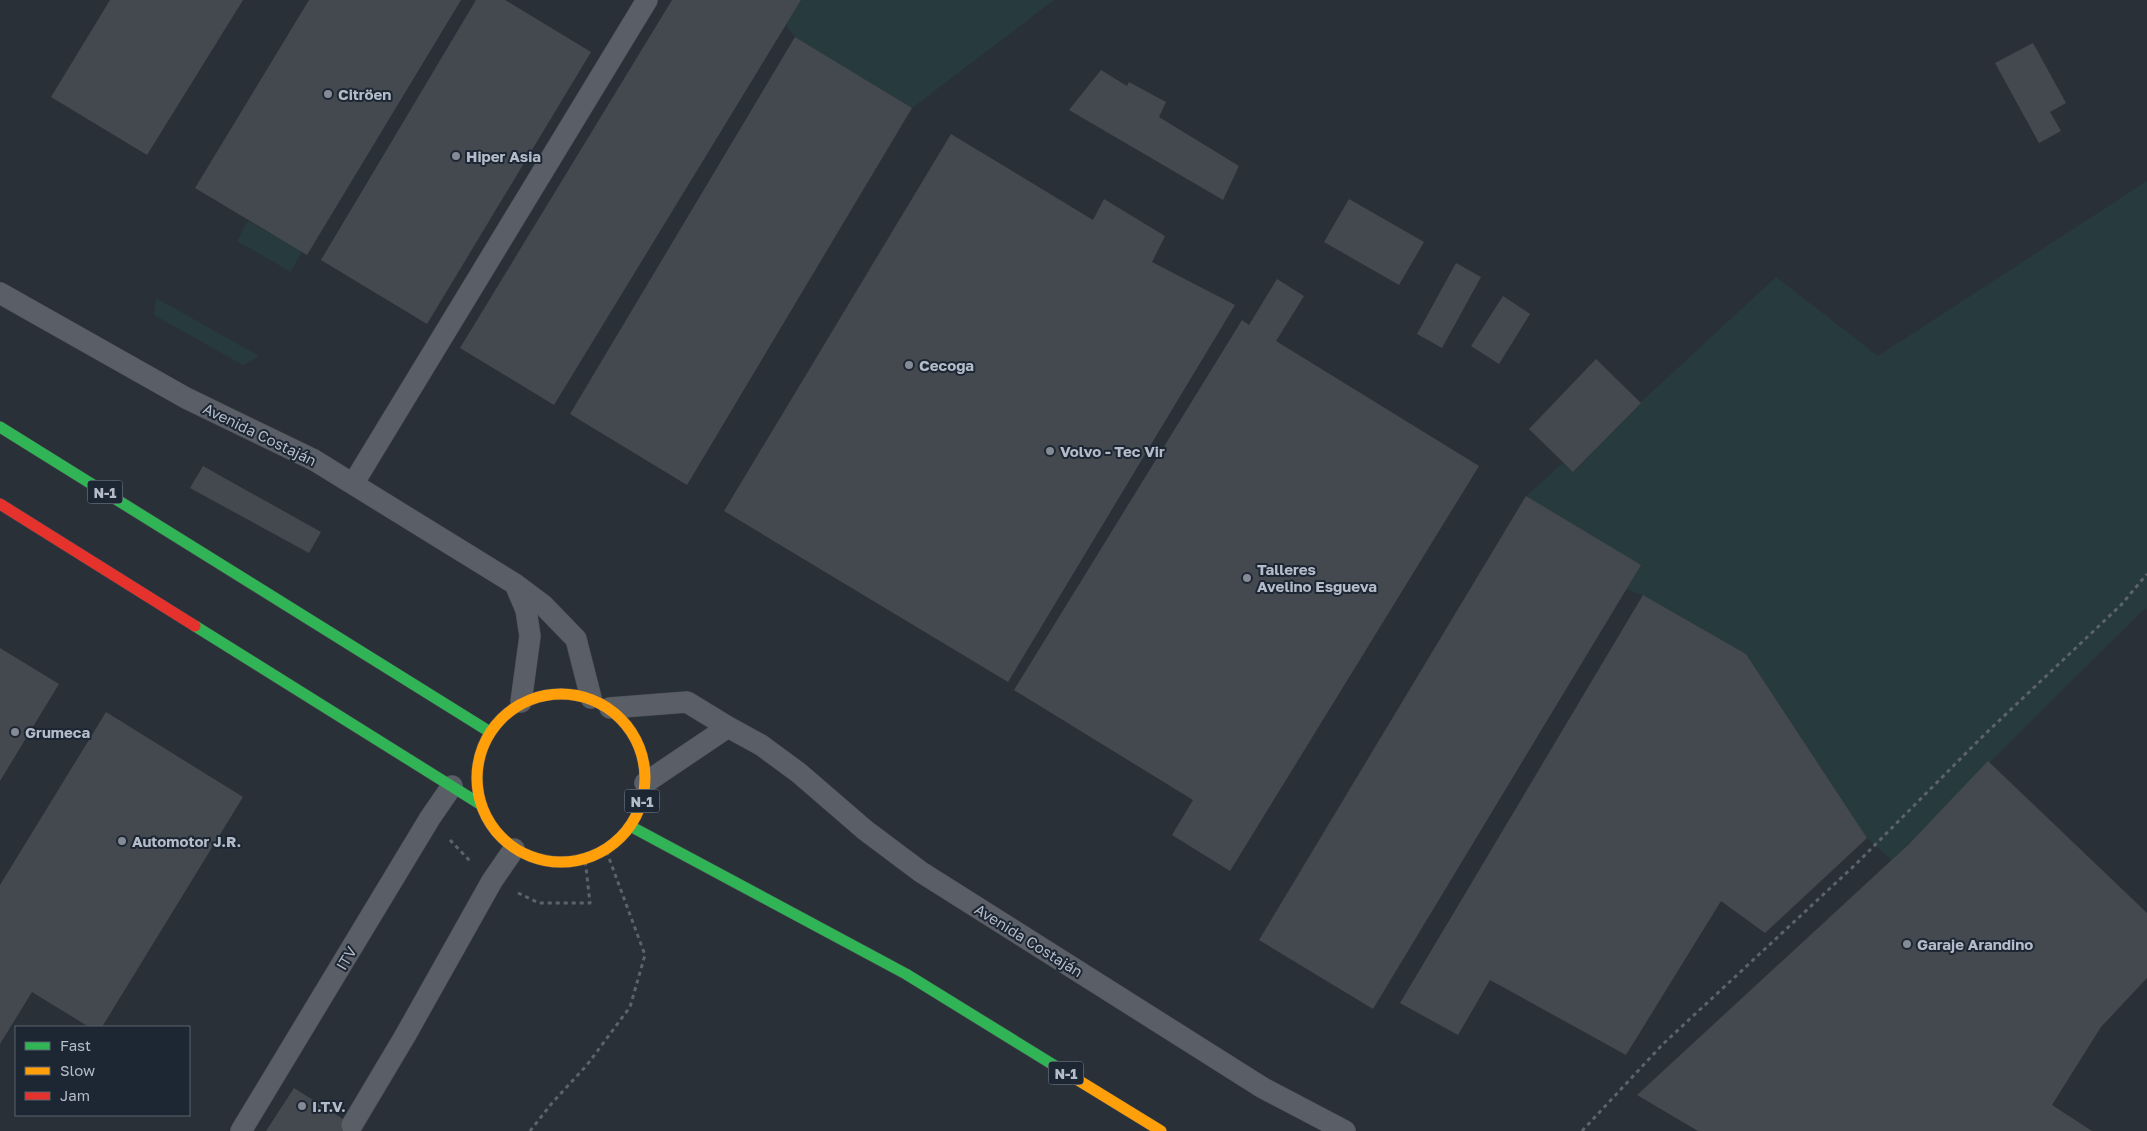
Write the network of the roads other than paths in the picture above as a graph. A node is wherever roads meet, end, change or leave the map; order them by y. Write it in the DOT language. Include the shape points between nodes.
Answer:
graph roads {
  1 [pos="647,0"];
  2 [pos="0,293"];
  3 [pos="0,427"];
  4 [pos="353,484"];
  5 [pos="0,504"];
  6 [pos="515,584"];
  7 [pos="521,702"];
  8 [pos="600,703"];
  9 [pos="728,727"];
  10 [pos="490,732"];
  11 [pos="645,783"];
  12 [pos="452,786"];
  13 [pos="480,804"];
  14 [pos="630,826"];
  15 [pos="514,849"];
  16 [pos="352,1124"];
  17 [pos="241,1131"];
  18 [pos="1161,1131"];
  19 [pos="1345,1131"];
  1 -- 4 [label="lane"];
  2 -- 4 [label="lane, Avenida Costaján" via="186,398 314,460"];
  3 -- 10 [label="main road, N-1"];
  4 -- 6 [label="lane, Avenida Costaján"];
  5 -- 12 [label="main road"];
  6 -- 7 [label="lane" via="526,610 530,636"];
  6 -- 8 [label="lane, Avenida Costaján" via="543,605 576,639"];
  7 -- 8 [label="main road, N-1" via="544,694 568,693"];
  7 -- 10 [label="main road, N-1"];
  8 -- 9 [label="lane, Avenida Costaján" via="687,702"];
  8 -- 11 [label="main road, N-1" via="630,728 643,754"];
  9 -- 11 [label="lane"];
  9 -- 19 [label="lane, Avenida Costaján" via="761,744 921,872 1263,1088"];
  10 -- 13 [label="main road, N-1" via="479,754 476,780"];
  11 -- 14 [label="main road, N-1" via="641,806"];
  12 -- 13 [label="main road"];
  12 -- 17 [label="lane, ITV"];
  13 -- 15 [label="main road, N-1" via="495,831"];
  14 -- 15 [label="main road, N-1" via="606,850 585,859 548,862 530,858"];
  14 -- 18 [label="main road, N-1" via="906,974"];
  15 -- 16 [label="lane" via="492,881"];
}
